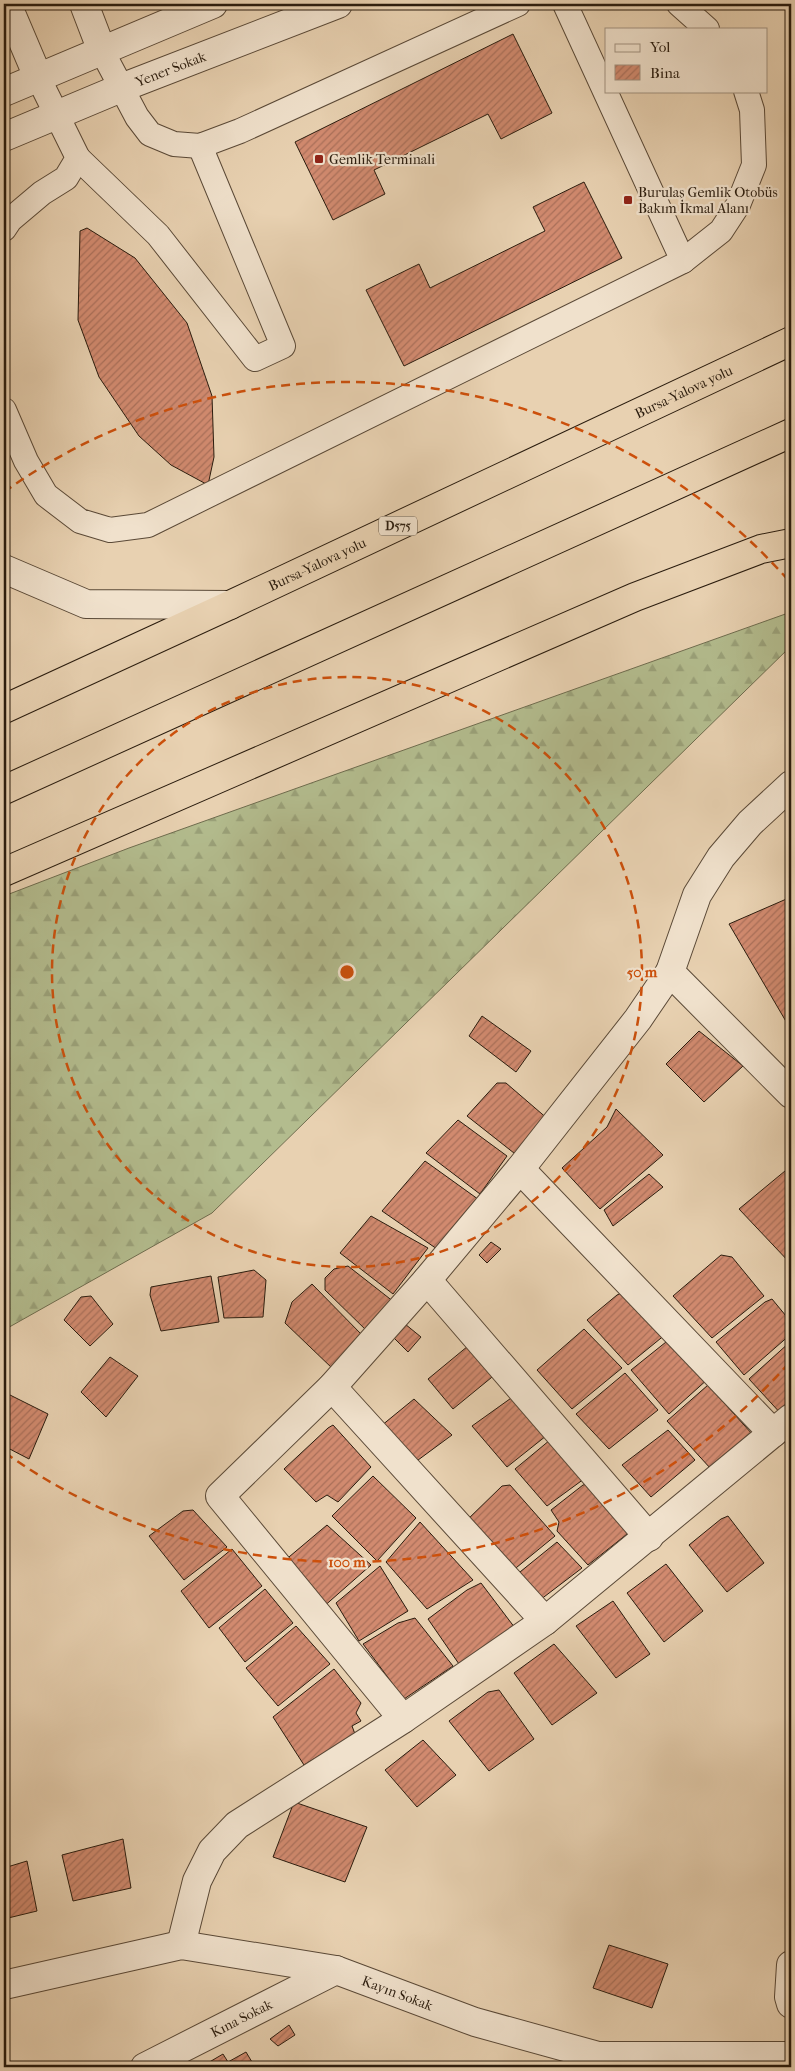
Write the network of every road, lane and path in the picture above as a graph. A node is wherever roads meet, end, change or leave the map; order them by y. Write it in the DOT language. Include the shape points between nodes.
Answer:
graph roads {
  1 [pos="7,4"];
  2 [pos="84,4"];
  3 [pos="213,4"];
  4 [pos="338,4"];
  5 [pos="518,4"];
  6 [pos="565,4"];
  7 [pos="679,4"];
  8 [pos="707,28"];
  9 [pos="98,40"];
  10 [pos="34,66"];
  11 [pos="121,88"];
  12 [pos="605,91"];
  13 [pos="4,92"];
  14 [pos="605,92"];
  15 [pos="746,92"];
  16 [pos="56,115"];
  17 [pos="4,137"];
  18 [pos="200,146"];
  19 [pos="78,158"];
  20 [pos="4,229"];
  21 [pos="683,261"];
  22 [pos="791,341"];
  23 [pos="4,410"];
  24 [pos="791,432"];
  25 [pos="791,543"];
  26 [pos="4,569"];
  27 [pos="230,605"];
  28 [pos="4,709"];
  29 [pos="791,784"];
  30 [pos="4,790"];
  31 [pos="4,872"];
  32 [pos="670,972"];
  33 [pos="791,1094"];
  34 [pos="520,1169"];
  35 [pos="427,1280"];
  36 [pos="332,1386"];
  37 [pos="782,1426"];
  38 [pos="649,1537"];
  39 [pos="545,1621"];
  40 [pos="403,1719"];
  41 [pos="181,1945"];
  42 [pos="791,1965"];
  43 [pos="336,1970"];
  44 [pos="4,1986"];
  45 [pos="791,2004"];
  46 [pos="791,2056"];
  47 [pos="736,2062"];
  48 [pos="145,2067"];
  1 -- 10 [label="street"];
  2 -- 9 [label="street"];
  3 -- 9 [label="street"];
  4 -- 11 [label="street, Yener Sokak"];
  5 -- 18 [label="lane" via="240,131"];
  6 -- 12 [label="lane"];
  7 -- 8 [label="lane"];
  9 -- 10 [label="street"];
  9 -- 11 [label="lane"];
  10 -- 13 [label="street"];
  10 -- 16 [label="lane"];
  11 -- 16 [label="street, Yener Sokak"];
  11 -- 18 [label="lane" via="150,134 174,144"];
  14 -- 21 [label="lane"];
  15 -- 21 [label="lane" via="752,110 754,165 738,205 721,231"];
  16 -- 17 [label="street, Yener Sokak"];
  16 -- 19 [label="lane"];
  18 -- 19 [label="lane" via="283,346 255,359 158,234"];
  19 -- 20 [label="lane" via="66,178 42,193"];
  21 -- 23 [label="lane" via="148,525 110,530 80,521 46,495 26,461"];
  22 -- 27 [label="highway, Bursa-Yalova yolu / D575"];
  24 -- 30 [label="highway"];
  25 -- 31 [label="highway" via="761,549 635,597"];
  26 -- 27 [label="street" via="86,604"];
  27 -- 28 [label="highway, Bursa-Yalova yolu / D575"];
  29 -- 32 [label="street" via="750,823 721,857 697,895"];
  32 -- 33 [label="street"];
  32 -- 34 [label="street" via="638,1019"];
  34 -- 35 [label="street"];
  34 -- 37 [label="street"];
  35 -- 36 [label="street"];
  35 -- 38 [label="street"];
  36 -- 39 [label="street"];
  36 -- 40 [label="street" via="220,1496"];
  37 -- 38 [label="street"];
  38 -- 39 [label="street"];
  39 -- 40 [label="street"];
  40 -- 41 [label="street" via="237,1826 212,1851 197,1881"];
  41 -- 43 [label="street, Kayın Sokak"];
  41 -- 44 [label="street, Kayın Sokak"];
  42 -- 45 [label="street"];
  43 -- 47 [label="street, Kayın Sokak" via="475,2022 598,2056"];
  43 -- 48 [label="street, Kına Sokak"];
  46 -- 47 [label="street, Kayın Sokak"];
}
